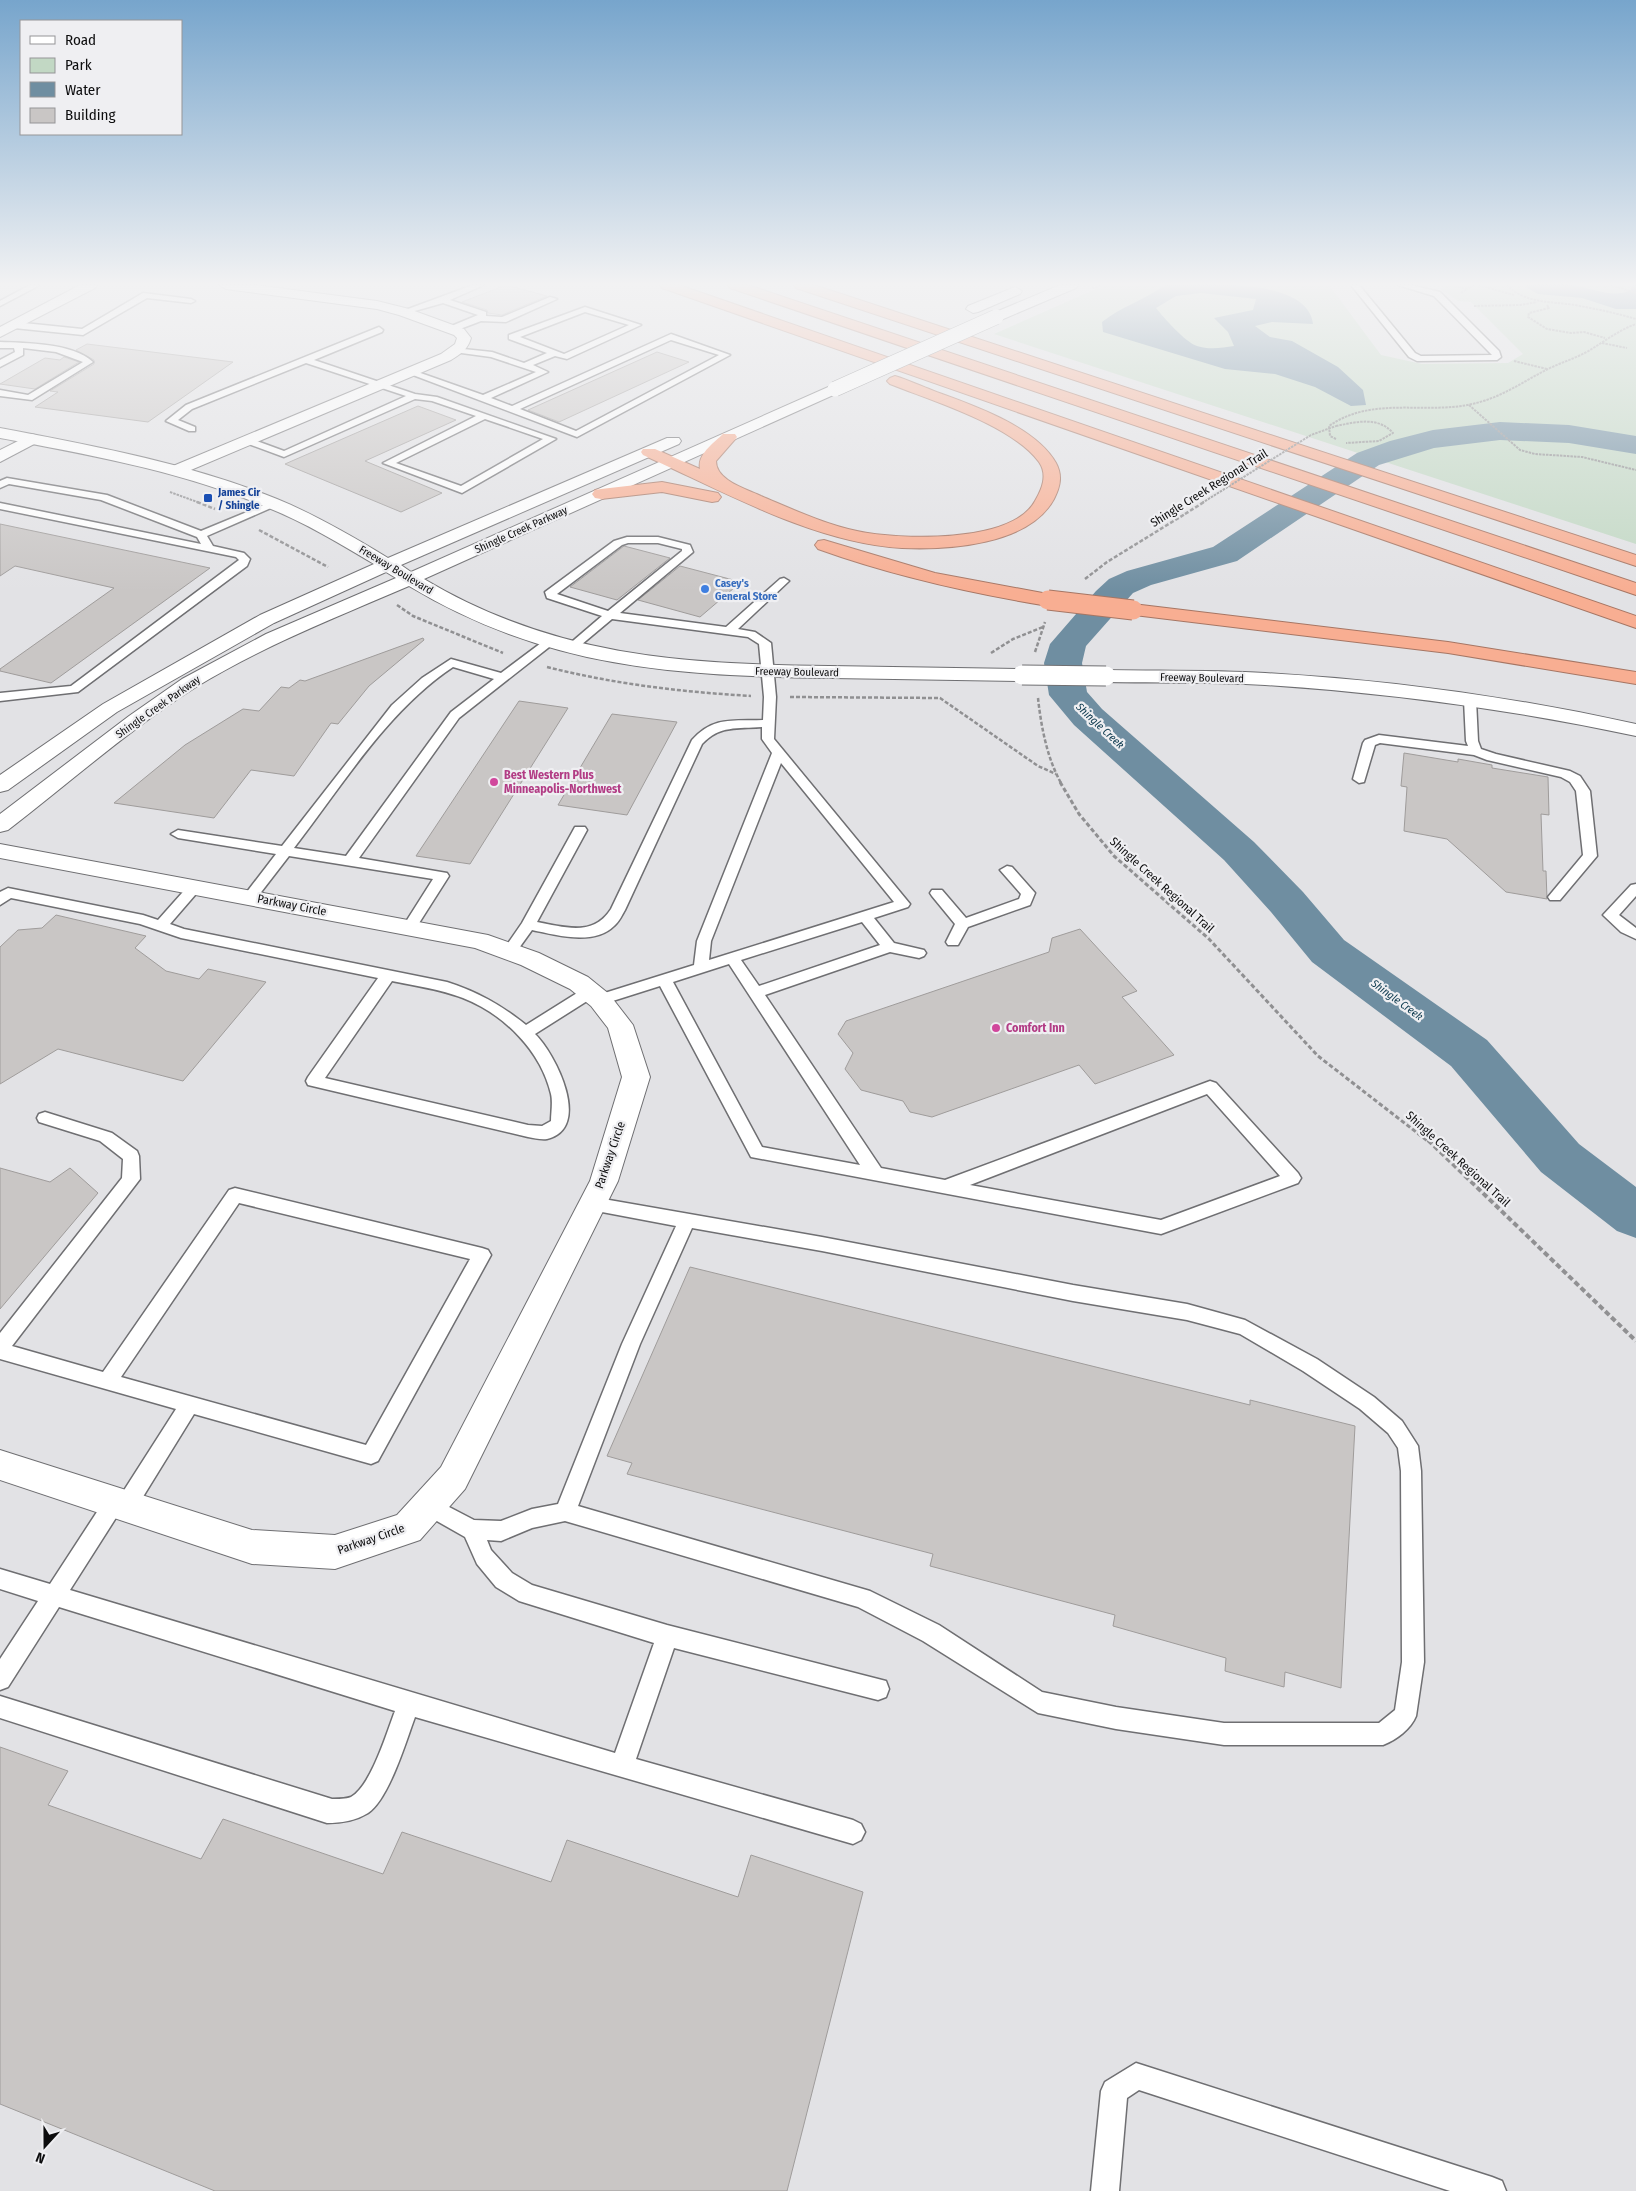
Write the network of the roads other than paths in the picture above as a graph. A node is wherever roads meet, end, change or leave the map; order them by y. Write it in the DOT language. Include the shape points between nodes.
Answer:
graph roads {
  1 [pos="48,387"];
  2 [pos="237,387"];
  3 [pos="372,387"];
  4 [pos="389,387"];
  5 [pos="452,387"];
  6 [pos="508,387"];
  7 [pos="560,387"];
  8 [pos="664,387"];
  9 [pos="839,387"];
  10 [pos="910,387"];
  11 [pos="964,387"];
  12 [pos="1039,387"];
  13 [pos="1110,387"];
  14 [pos="0,393"];
  15 [pos="414,396"];
  16 [pos="483,398"];
  17 [pos="512,409"];
  18 [pos="484,416"];
  19 [pos="192,429"];
  20 [pos="0,433"];
  21 [pos="684,436"];
  22 [pos="729,437"];
  23 [pos="32,439"];
  24 [pos="246,440"];
  25 [pos="648,452"];
  26 [pos="0,457"];
  27 [pos="629,460"];
  28 [pos="672,462"];
  29 [pos="179,470"];
  30 [pos="653,471"];
  31 [pos="0,485"];
  32 [pos="731,488"];
  33 [pos="601,494"];
  34 [pos="712,497"];
  35 [pos="275,504"];
  36 [pos="0,506"];
  37 [pos="202,535"];
  38 [pos="209,549"];
  39 [pos="1636,561"];
  40 [pos="386,565"];
  41 [pos="410,579"];
  42 [pos="784,581"];
  43 [pos="1636,589"];
  44 [pos="610,615"];
  45 [pos="1636,622"];
  46 [pos="729,631"];
  47 [pos="549,642"];
  48 [pos="571,648"];
  49 [pos="768,672"];
  50 [pos="502,677"];
  51 [pos="1636,678"];
  52 [pos="0,697"];
  53 [pos="1470,700"];
  54 [pos="769,722"];
  55 [pos="1636,730"];
  56 [pos="1476,751"];
  57 [pos="779,752"];
  58 [pos="1359,779"];
  59 [pos="0,785"];
  60 [pos="0,825"];
  61 [pos="580,830"];
  62 [pos="178,834"];
  63 [pos="0,851"];
  64 [pos="285,851"];
  65 [pos="350,861"];
  66 [pos="1007,870"];
  67 [pos="195,887"];
  68 [pos="1636,888"];
  69 [pos="937,893"];
  70 [pos="250,897"];
  71 [pos="1554,897"];
  72 [pos="0,900"];
  73 [pos="865,916"];
  74 [pos="963,924"];
  75 [pos="528,925"];
  76 [pos="161,926"];
  77 [pos="409,928"];
  78 [pos="1636,934"];
  79 [pos="953,942"];
  80 [pos="889,947"];
  81 [pos="509,952"];
  82 [pos="919,953"];
  83 [pos="732,958"];
  84 [pos="702,968"];
  85 [pos="388,975"];
  86 [pos="664,980"];
  87 [pos="754,993"];
  88 [pos="595,996"];
  89 [pos="525,1033"];
  90 [pos="45,1118"];
  91 [pos="875,1173"];
  92 [pos="948,1186"];
  93 [pos="592,1204"];
  94 [pos="687,1221"];
  95 [pos="0,1347"];
  96 [pos="0,1351"];
  97 [pos="107,1381"];
  98 [pos="190,1404"];
  99 [pos="0,1465"];
  100 [pos="121,1504"];
  101 [pos="428,1505"];
  102 [pos="565,1512"];
  103 [pos="472,1530"];
  104 [pos="0,1579"];
  105 [pos="54,1596"];
  106 [pos="667,1636"];
  107 [pos="0,1679"];
  108 [pos="878,1689"];
  109 [pos="409,1704"];
  110 [pos="0,1707"];
  111 [pos="622,1767"];
  112 [pos="853,1832"];
  113 [pos="1105,2191"];
  114 [pos="1492,2191"];
  1 -- 14 [label="lane" via="30,398"];
  2 -- 19 [label="lane" via="189,406 171,421"];
  3 -- 24 [label="street"];
  4 -- 15 [label="lane"];
  5 -- 16 [label="lane"];
  6 -- 16 [label="lane"];
  7 -- 17 [label="lane"];
  8 -- 17 [label="lane" via="577,434"];
  9 -- 22 [label="street, Shingle Creek Parkway, bridge"];
  10 -- 32 [label="highway" via="982,417 1029,444 1050,467 1052,483 1046,502 1031,516 1007,529 974,538 920,543 865,539 825,528"];
  11 -- 45 [label="highway"];
  12 -- 43 [label="highway"];
  13 -- 39 [label="highway"];
  15 -- 18 [label="lane" via="434,399"];
  15 -- 24 [label="lane" via="284,454"];
  16 -- 17 [label="lane"];
  18 -- 18 [label="lane" via="476,420 388,464 462,490 551,439"];
  20 -- 23 [label="street, Freeway Boulevard"];
  21 -- 25 [label="street, Shingle Creek Parkway"];
  22 -- 28 [label="street, Shingle Creek Parkway"];
  22 -- 32 [label="highway" via="715,451 707,467 713,477"];
  23 -- 26 [label="street"];
  23 -- 29 [label="street, Freeway Boulevard"];
  24 -- 29 [label="street"];
  25 -- 27 [label="street, Shingle Creek Parkway"];
  25 -- 28 [label="highway"];
  27 -- 30 [label="highway"];
  27 -- 40 [label="street, Shingle Creek Parkway"];
  28 -- 30 [label="street, Shingle Creek Parkway"];
  28 -- 32 [label="highway"];
  29 -- 35 [label="street, Freeway Boulevard"];
  30 -- 33 [label="street, Shingle Creek Parkway"];
  30 -- 34 [label="highway"];
  31 -- 37 [label="lane" via="8,481 103,498"];
  33 -- 34 [label="highway" via="662,487"];
  33 -- 41 [label="street, Shingle Creek Parkway"];
  34 -- 51 [label="highway, bridge" via="792,532 874,562 952,582 1048,600 1459,648"];
  35 -- 37 [label="lane"];
  35 -- 40 [label="street, Freeway Boulevard"];
  36 -- 38 [label="lane"];
  37 -- 38 [label="lane"];
  38 -- 52 [label="lane" via="240,555 245,559 243,564 74,689"];
  40 -- 41 [label="street, Freeway Boulevard"];
  40 -- 59 [label="street, Shingle Creek Parkway" via="267,619 149,684"];
  41 -- 47 [label="street, Freeway Boulevard" via="449,602"];
  41 -- 60 [label="street, Shingle Creek Parkway" via="273,638 189,683"];
  42 -- 46 [label="lane"];
  44 -- 44 [label="lane" via="551,596 551,592 618,543 658,540 686,547 688,552"];
  44 -- 46 [label="lane"];
  44 -- 48 [label="lane"];
  46 -- 49 [label="lane" via="751,634 766,643"];
  47 -- 48 [label="street, Freeway Boulevard"];
  47 -- 50 [label="lane"];
  48 -- 49 [label="street, Freeway Boulevard" via="639,661"];
  49 -- 53 [label="street, Freeway Boulevard, bridge" via="1264,679"];
  49 -- 54 [label="lane"];
  50 -- 64 [label="lane" via="451,663 426,679 389,715"];
  50 -- 65 [label="lane" via="455,715"];
  53 -- 55 [label="street, Freeway Boulevard"];
  53 -- 56 [label="lane" via="1472,741"];
  54 -- 57 [label="lane" via="768,739"];
  54 -- 75 [label="lane" via="717,726 696,743 608,925 593,931 573,932"];
  56 -- 58 [label="lane" via="1379,740 1369,743"];
  56 -- 71 [label="lane" via="1565,774 1575,779 1584,791 1590,856"];
  57 -- 73 [label="lane" via="903,904"];
  57 -- 84 [label="lane" via="704,940"];
  61 -- 75 [label="lane"];
  62 -- 64 [label="lane"];
  63 -- 67 [label="street, Parkway Circle"];
  64 -- 65 [label="lane"];
  64 -- 70 [label="lane"];
  65 -- 77 [label="lane" via="442,876"];
  66 -- 74 [label="lane" via="1028,893 1025,902"];
  67 -- 70 [label="street, Parkway Circle"];
  67 -- 76 [label="lane"];
  68 -- 78 [label="lane" via="1610,915"];
  69 -- 74 [label="lane"];
  70 -- 77 [label="street, Parkway Circle"];
  72 -- 76 [label="lane" via="8,893"];
  73 -- 80 [label="lane"];
  73 -- 83 [label="lane"];
  74 -- 79 [label="lane"];
  75 -- 81 [label="lane"];
  76 -- 85 [label="lane" via="181,933"];
  77 -- 81 [label="street, Parkway Circle" via="479,941"];
  80 -- 82 [label="lane"];
  80 -- 87 [label="lane"];
  81 -- 88 [label="street, Parkway Circle" via="578,983"];
  83 -- 84 [label="lane"];
  83 -- 87 [label="lane"];
  84 -- 86 [label="lane"];
  85 -- 89 [label="lane" via="470,995 491,1006"];
  85 -- 89 [label="lane" via="314,1081 545,1133 559,1124 560,1096 538,1046"];
  86 -- 88 [label="lane"];
  86 -- 91 [label="lane" via="757,1152"];
  87 -- 91 [label="lane"];
  88 -- 89 [label="lane"];
  88 -- 93 [label="street, Parkway Circle" via="620,1025 636,1077 604,1181"];
  90 -- 95 [label="lane" via="106,1137 131,1156 132,1179"];
  91 -- 92 [label="lane"];
  92 -- 92 [label="lane" via="1161,1227 1292,1178 1210,1087"];
  93 -- 94 [label="lane"];
  93 -- 101 [label="street, Parkway Circle" via="453,1478"];
  94 -- 102 [label="lane" via="631,1344"];
  94 -- 102 [label="lane" via="1187,1312 1245,1328 1368,1403 1395,1427 1408,1446 1411,1471 1413,1662 1405,1716 1383,1734 1224,1734 1116,1718 1038,1702 930,1633 862,1598"];
  96 -- 97 [label="lane"];
  97 -- 98 [label="lane"];
  97 -- 98 [label="lane" via="235,1195 482,1255 371,1455"];
  98 -- 100 [label="lane"];
  99 -- 100 [label="street, Parkway Circle"];
  100 -- 101 [label="street, Parkway Circle" via="252,1547 335,1552 408,1528"];
  100 -- 105 [label="lane"];
  101 -- 103 [label="lane"];
  102 -- 103 [label="lane" via="532,1519 502,1531"];
  103 -- 106 [label="lane" via="484,1557 504,1580 528,1594"];
  104 -- 105 [label="lane"];
  105 -- 107 [label="lane"];
  105 -- 109 [label="lane"];
  106 -- 108 [label="lane"];
  106 -- 111 [label="lane"];
  109 -- 110 [label="lane" via="375,1787 362,1802 348,1810 327,1811"];
  109 -- 111 [label="lane"];
  111 -- 112 [label="lane"];
  113 -- 114 [label="lane" via="1114,2091 1136,2076"];
}
